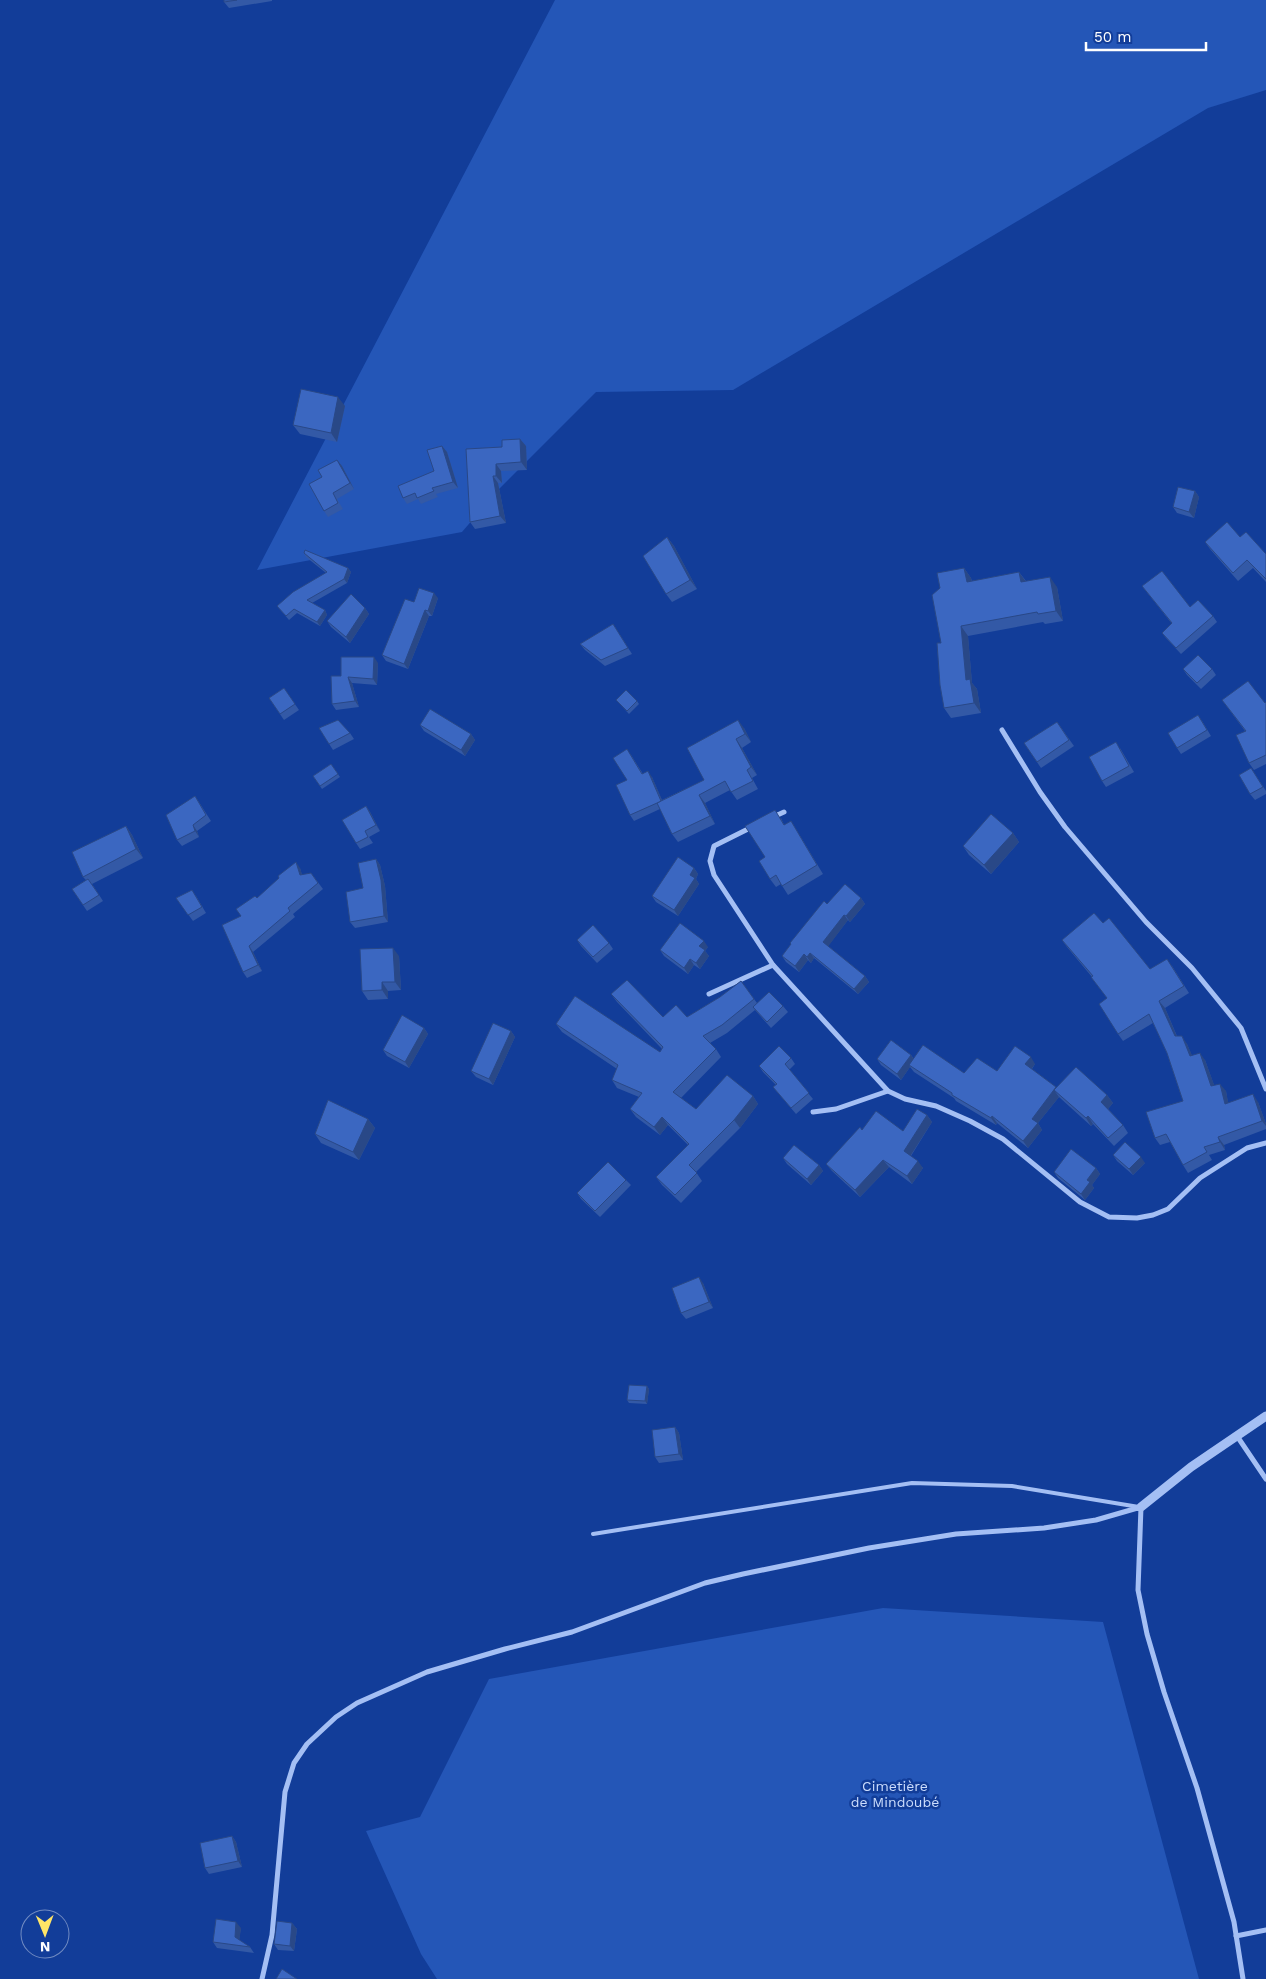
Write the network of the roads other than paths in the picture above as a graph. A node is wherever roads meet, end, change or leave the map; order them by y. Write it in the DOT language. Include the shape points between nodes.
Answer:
graph roads {
  1 [pos="1002,730"];
  2 [pos="784,812"];
  3 [pos="766,820"];
  4 [pos="758,824"];
  5 [pos="773,965"];
  6 [pos="709,994"];
  7 [pos="1266,1089"];
  8 [pos="888,1091"];
  9 [pos="813,1112"];
  10 [pos="1266,1143"];
  11 [pos="1266,1416"];
  12 [pos="1237,1436"];
  13 [pos="1266,1479"];
  14 [pos="1141,1507"];
  15 [pos="592,1534"];
  16 [pos="1266,1930"];
  17 [pos="1236,1936"];
  18 [pos="262,1979"];
  19 [pos="1243,1979"];
  1 -- 7 [label="street" via="1065,827 1146,922 1192,968 1241,1028"];
  2 -- 3 [label="street"];
  4 -- 5 [label="street" via="714,846 710,862 714,875"];
  5 -- 6 [label="street"];
  5 -- 8 [label="street"];
  8 -- 9 [label="street" via="836,1109"];
  8 -- 10 [label="street" via="905,1099 936,1106 1002,1139 1080,1202 1109,1217 1137,1218 1168,1208 1200,1178 1248,1148"];
  11 -- 12 [label="street"];
  12 -- 13 [label="street"];
  12 -- 14 [label="street"];
  14 -- 15 [label="lane" via="1012,1486 912,1483"];
  14 -- 17 [label="street" via="1138,1590 1147,1634 1197,1788"];
  14 -- 18 [label="street" via="1079,1523 956,1534 869,1548 705,1583 572,1632 427,1672 357,1703 307,1744 294,1762 285,1792 272,1935"];
  16 -- 17 [label="street"];
  17 -- 19 [label="street"];
}
